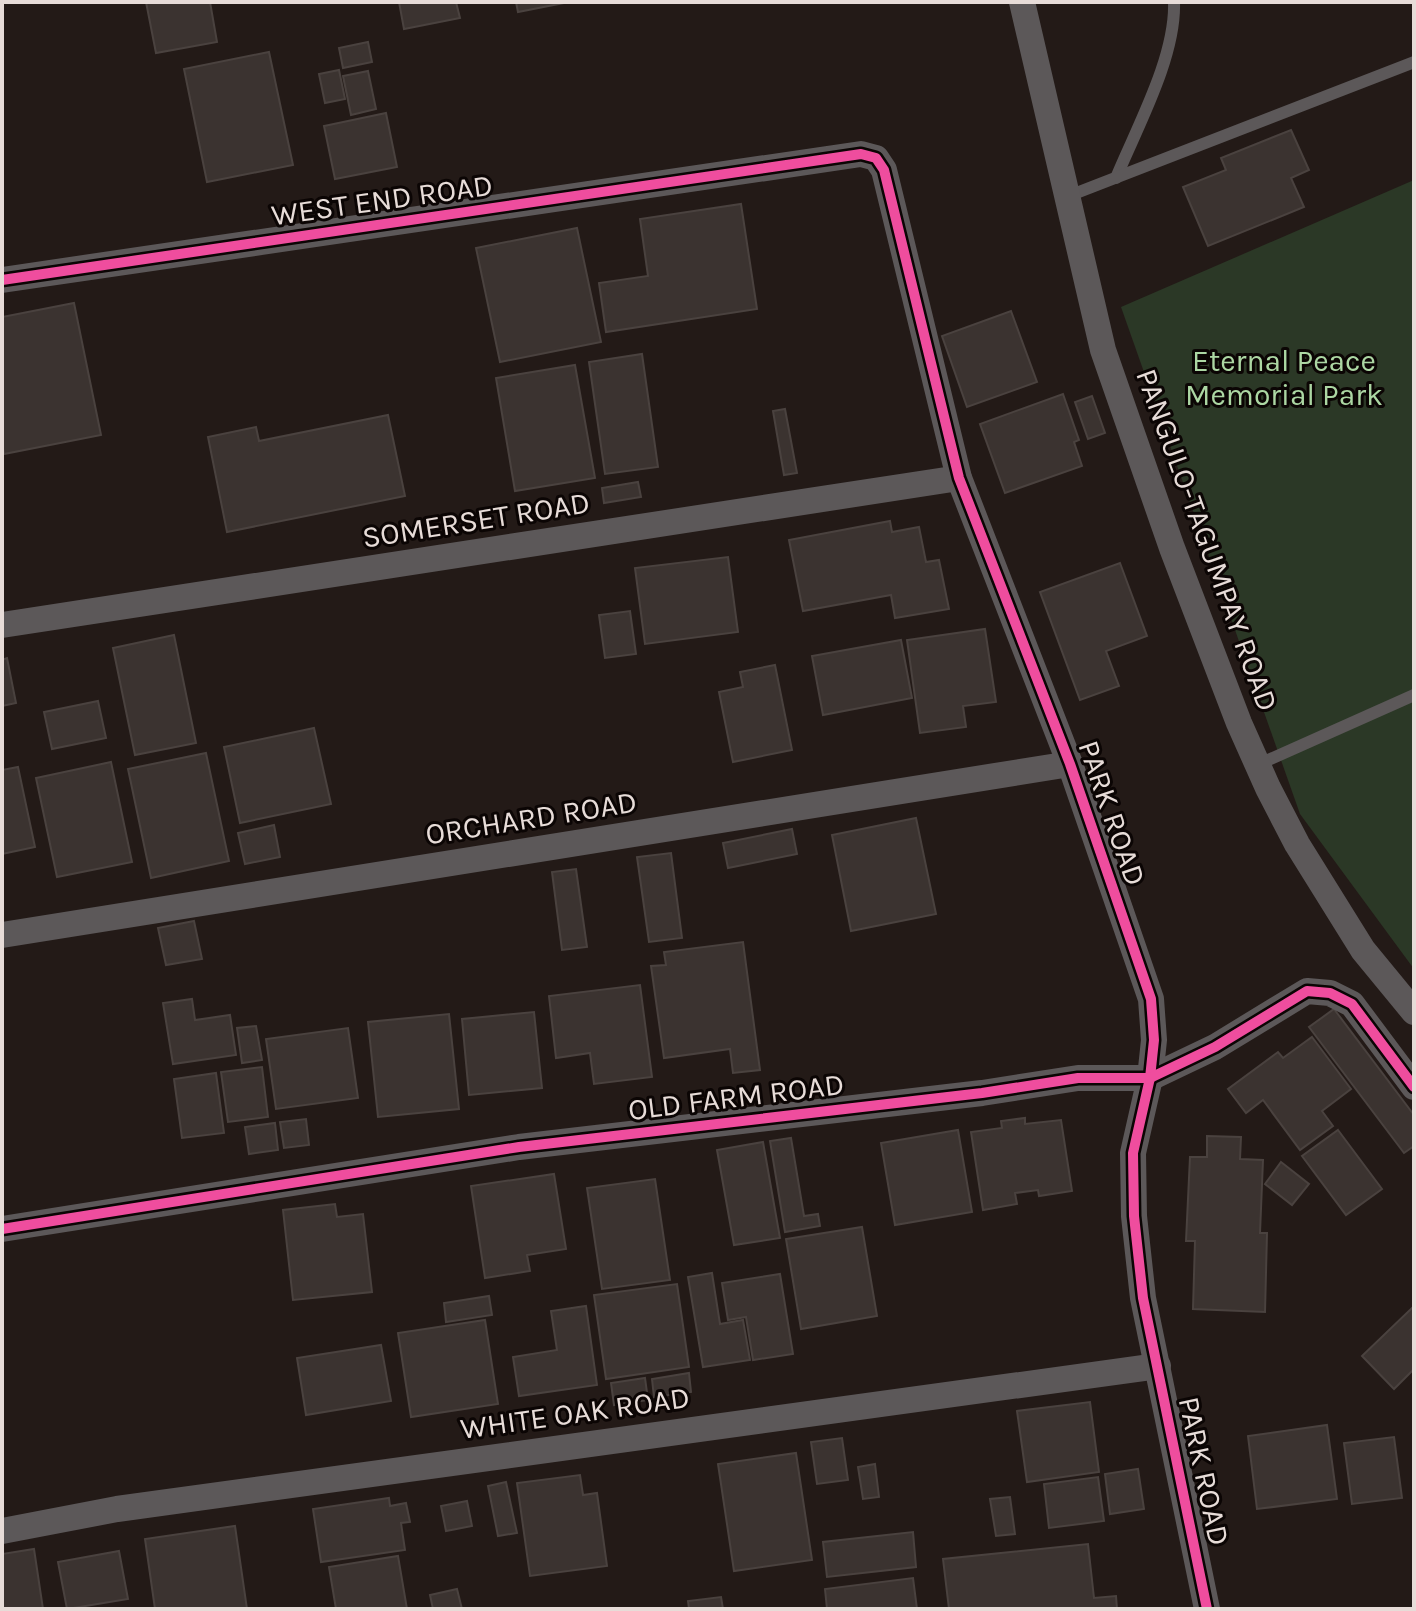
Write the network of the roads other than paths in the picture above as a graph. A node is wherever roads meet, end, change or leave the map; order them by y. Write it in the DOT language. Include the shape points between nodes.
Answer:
graph roads {
  1 [pos="1022,2"];
  2 [pos="1174,2"];
  3 [pos="1414,62"];
  4 [pos="768,168"];
  5 [pos="1116,178"];
  6 [pos="1066,197"];
  7 [pos="2,280"];
  8 [pos="959,478"];
  9 [pos="2,625"];
  10 [pos="1414,695"];
  11 [pos="1070,764"];
  12 [pos="1257,765"];
  13 [pos="2,935"];
  14 [pos="1414,1012"];
  15 [pos="1150,1078"];
  16 [pos="1414,1087"];
  17 [pos="2,1229"];
  18 [pos="1158,1366"];
  19 [pos="2,1531"];
  20 [pos="1207,1609"];
  1 -- 6 [label="street, PANGULO-TAGUMPAY ROAD"];
  2 -- 5 [label="lane" via="1170,46"];
  3 -- 5 [label="lane"];
  4 -- 7 [label="street, WEST END ROAD"];
  4 -- 8 [label="street, PARK ROAD" via="861,154 876,158 884,170"];
  5 -- 6 [label="lane"];
  6 -- 12 [label="street, PANGULO-TAGUMPAY ROAD" via="1103,350 1172,548"];
  8 -- 9 [label="street, SOMERSET ROAD"];
  8 -- 11 [label="street, PARK ROAD"];
  10 -- 12 [label="lane"];
  11 -- 13 [label="street, ORCHARD ROAD"];
  11 -- 15 [label="street, PARK ROAD" via="1151,999"];
  12 -- 14 [label="street, PANGULO-TAGUMPAY ROAD" via="1297,844 1363,950"];
  15 -- 16 [label="street, OLD FARM ROAD" via="1215,1047 1307,991 1330,993 1352,1004"];
  15 -- 17 [label="street, OLD FARM ROAD" via="1078,1078 519,1147"];
  15 -- 18 [label="street, PARK ROAD" via="1133,1153 1134,1216 1143,1298"];
  18 -- 19 [label="street, WHITE OAK ROAD" via="117,1509"];
  18 -- 20 [label="street, PARK ROAD"];
}
